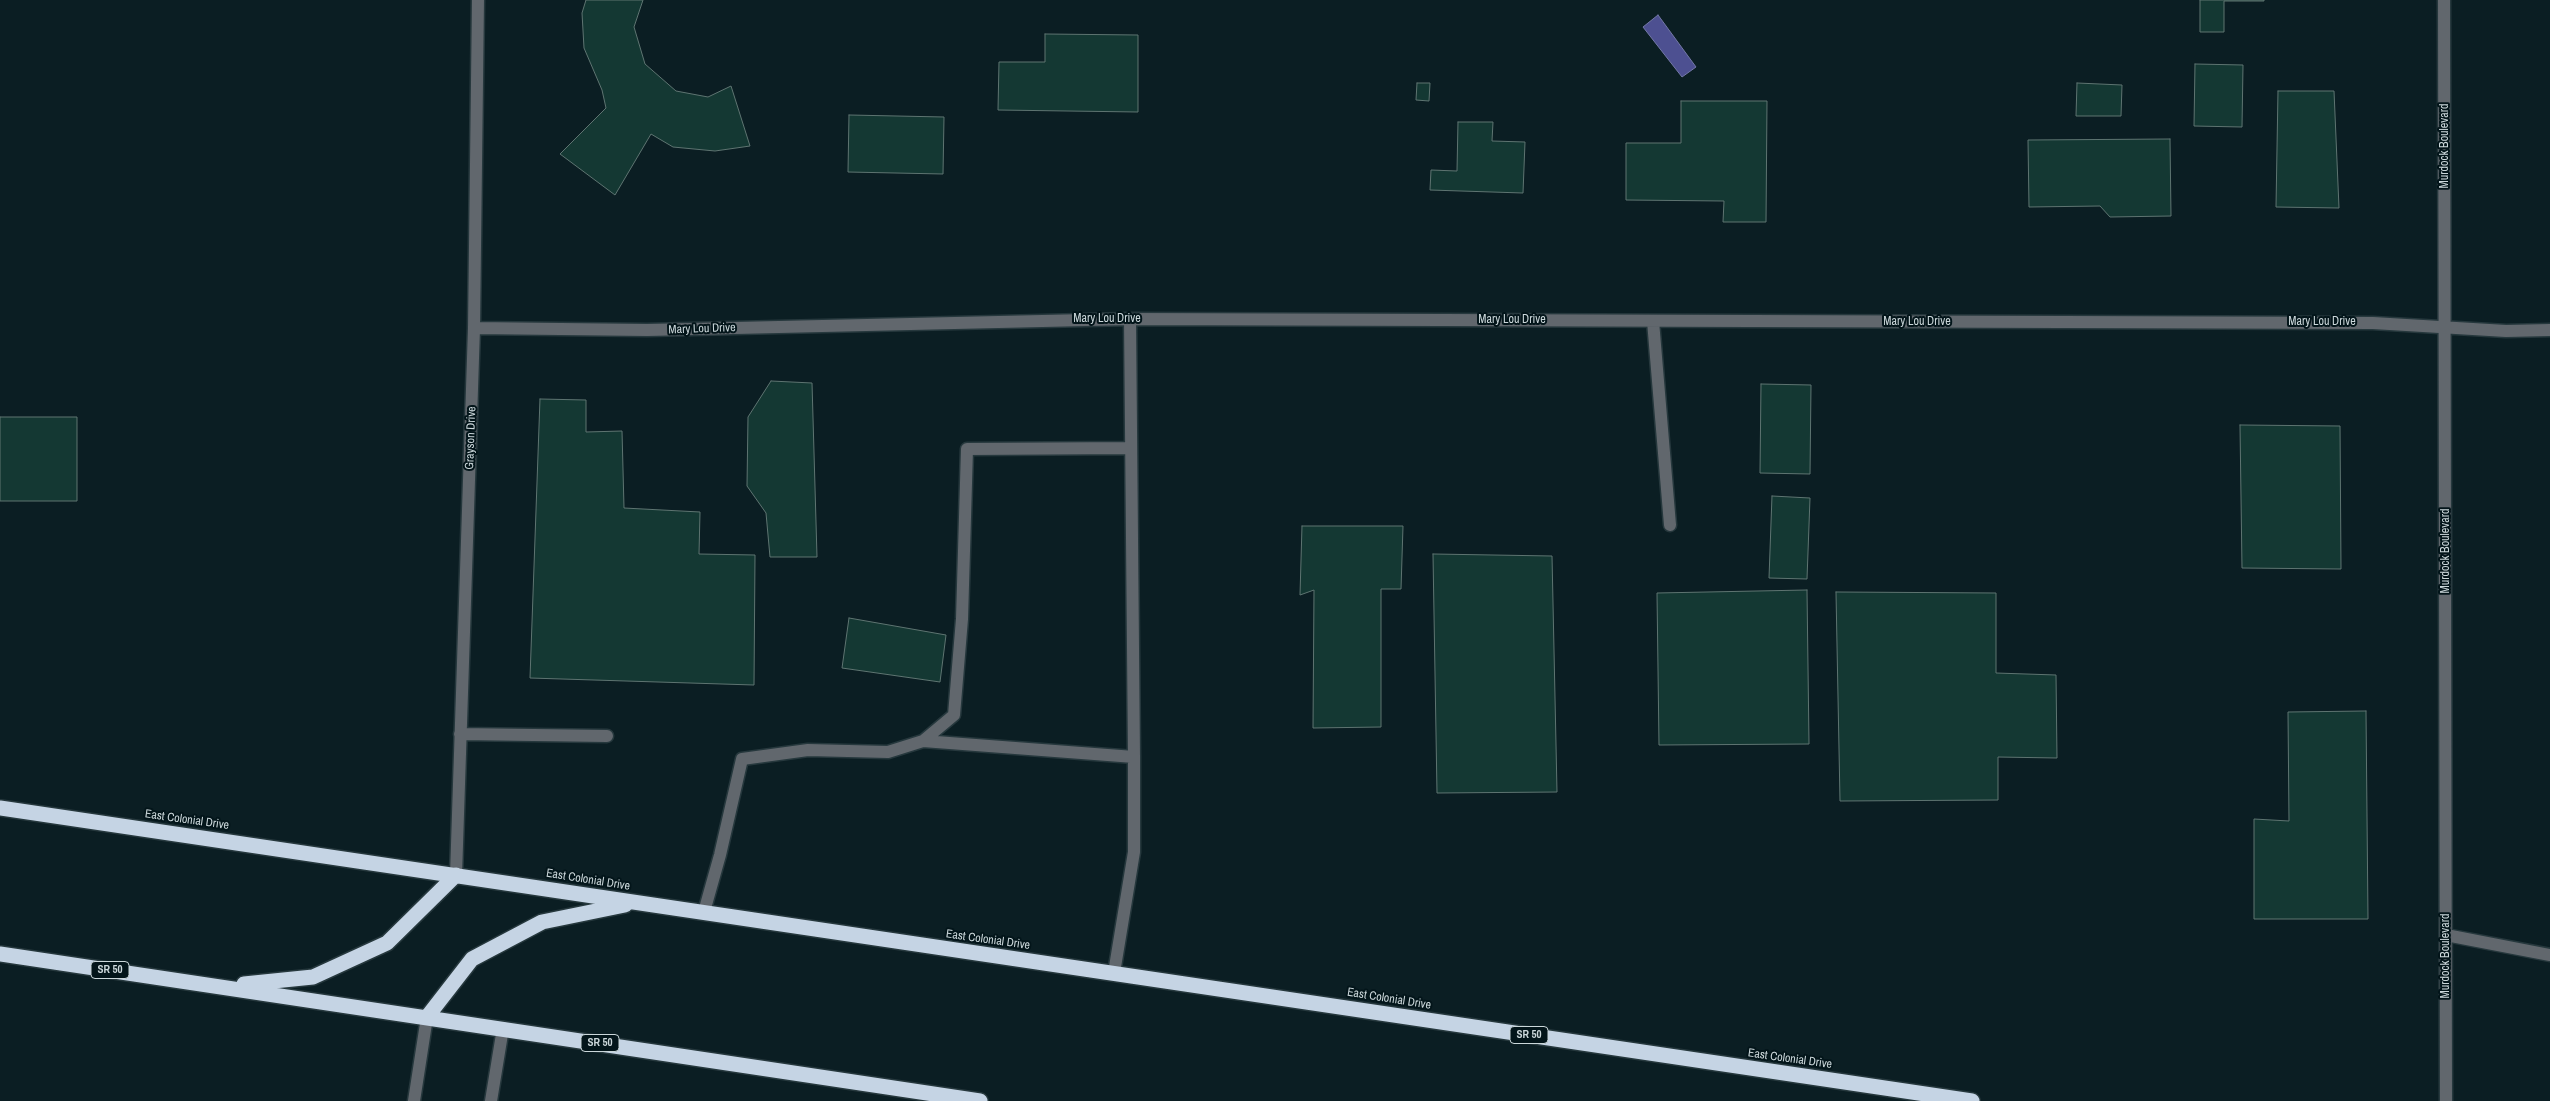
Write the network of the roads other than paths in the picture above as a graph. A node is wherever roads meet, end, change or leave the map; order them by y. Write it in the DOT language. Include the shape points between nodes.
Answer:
graph roads {
  1 [pos="478,0"];
  2 [pos="2444,0"];
  3 [pos="1130,319"];
  4 [pos="1653,321"];
  5 [pos="474,328"];
  6 [pos="2445,328"];
  7 [pos="2550,330"];
  8 [pos="1131,448"];
  9 [pos="1670,525"];
  10 [pos="460,734"];
  11 [pos="606,736"];
  12 [pos="923,741"];
  13 [pos="1134,758"];
  14 [pos="0,808"];
  15 [pos="456,875"];
  16 [pos="636,902"];
  17 [pos="704,912"];
  18 [pos="2446,934"];
  19 [pos="0,954"];
  20 [pos="2550,955"];
  21 [pos="1114,973"];
  22 [pos="220,986"];
  23 [pos="427,1017"];
  24 [pos="503,1028"];
  25 [pos="414,1101"];
  26 [pos="491,1101"];
  27 [pos="980,1101"];
  28 [pos="1972,1101"];
  29 [pos="2446,1101"];
  1 -- 5 [label="street, Grayson Drive"];
  2 -- 6 [label="street, Murdock Boulevard"];
  3 -- 4 [label="street, Mary Lou Drive"];
  3 -- 5 [label="street, Mary Lou Drive" via="656,330"];
  3 -- 8 [label="street"];
  4 -- 6 [label="street, Mary Lou Drive" via="2373,323"];
  4 -- 9 [label="street"];
  5 -- 10 [label="street, Grayson Drive"];
  6 -- 7 [label="street, Mary Lou Drive"];
  6 -- 18 [label="street, Murdock Boulevard"];
  8 -- 12 [label="street" via="967,448 962,620 954,715"];
  8 -- 13 [label="street"];
  10 -- 11 [label="street"];
  10 -- 15 [label="street, Grayson Drive"];
  12 -- 13 [label="street"];
  12 -- 17 [label="street" via="888,752 808,750 742,760"];
  13 -- 21 [label="street" via="1134,852"];
  14 -- 15 [label="highway, East Colonial Drive / SR 50"];
  15 -- 16 [label="highway, East Colonial Drive / SR 50"];
  15 -- 22 [label="highway" via="387,943 313,976"];
  16 -- 17 [label="highway, East Colonial Drive / SR 50"];
  16 -- 23 [label="highway" via="542,922 472,959"];
  17 -- 21 [label="highway, East Colonial Drive / SR 50"];
  18 -- 20 [label="street"];
  18 -- 29 [label="street, Murdock Boulevard"];
  19 -- 22 [label="highway, SR 50"];
  21 -- 28 [label="highway, East Colonial Drive / SR 50"];
  22 -- 23 [label="highway, SR 50"];
  23 -- 24 [label="highway, SR 50"];
  23 -- 25 [label="street"];
  24 -- 26 [label="street"];
  24 -- 27 [label="highway, SR 50"];
}
